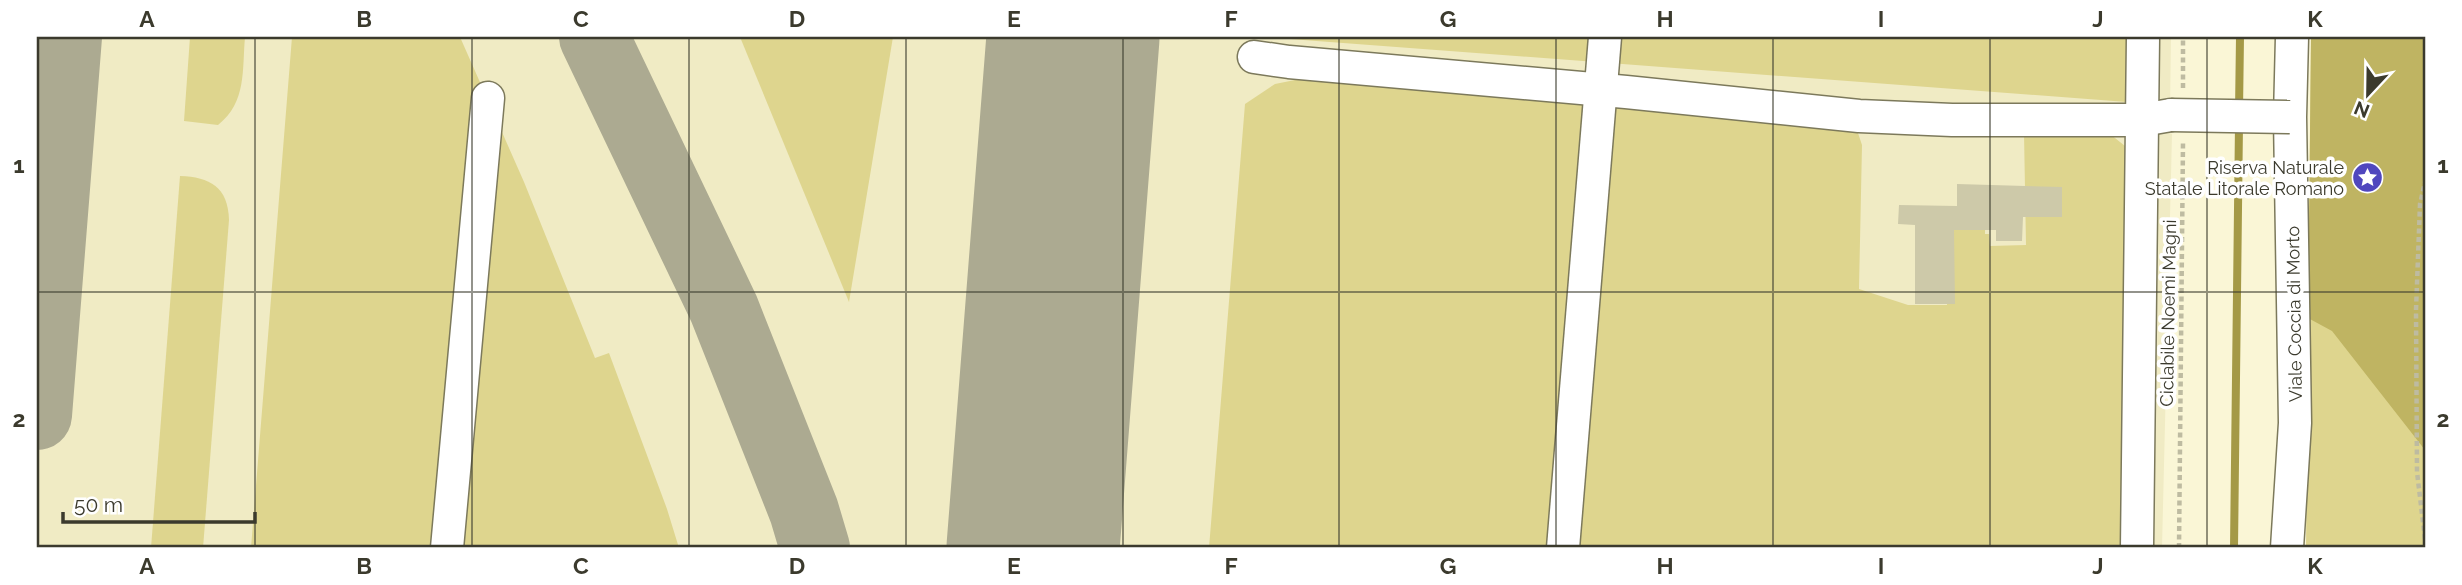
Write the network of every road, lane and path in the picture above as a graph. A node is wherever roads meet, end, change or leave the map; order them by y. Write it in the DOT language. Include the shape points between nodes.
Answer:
graph roads {
  1 [pos="1605,37"];
  2 [pos="2143,37"];
  3 [pos="2183,37"];
  4 [pos="2292,37"];
  5 [pos="1254,57"];
  6 [pos="488,98"];
  7 [pos="2290,117"];
  8 [pos="2170,119"];
  9 [pos="2425,182"];
  10 [pos="2425,539"];
  11 [pos="447,548"];
  12 [pos="1563,548"];
  13 [pos="2137,548"];
  14 [pos="2179,548"];
  15 [pos="2287,548"];
  16 [pos="2423,548"];
  1 -- 12 [label="street"];
  2 -- 8 [label="street"];
  3 -- 8 [label="path, Ciclabile Noemi Magni"];
  4 -- 7 [label="street, Viale Coccia di Morto"];
  5 -- 8 [label="street" via="1859,116"];
  6 -- 11 [label="street"];
  7 -- 8 [label="street, bridge"];
  7 -- 15 [label="street, Viale Coccia di Morto" via="2295,423"];
  8 -- 13 [label="street"];
  8 -- 14 [label="path, Ciclabile Noemi Magni"];
  9 -- 10 [label="path" via="2416,310 2417,472"];
  10 -- 16 [label="path"];
}
